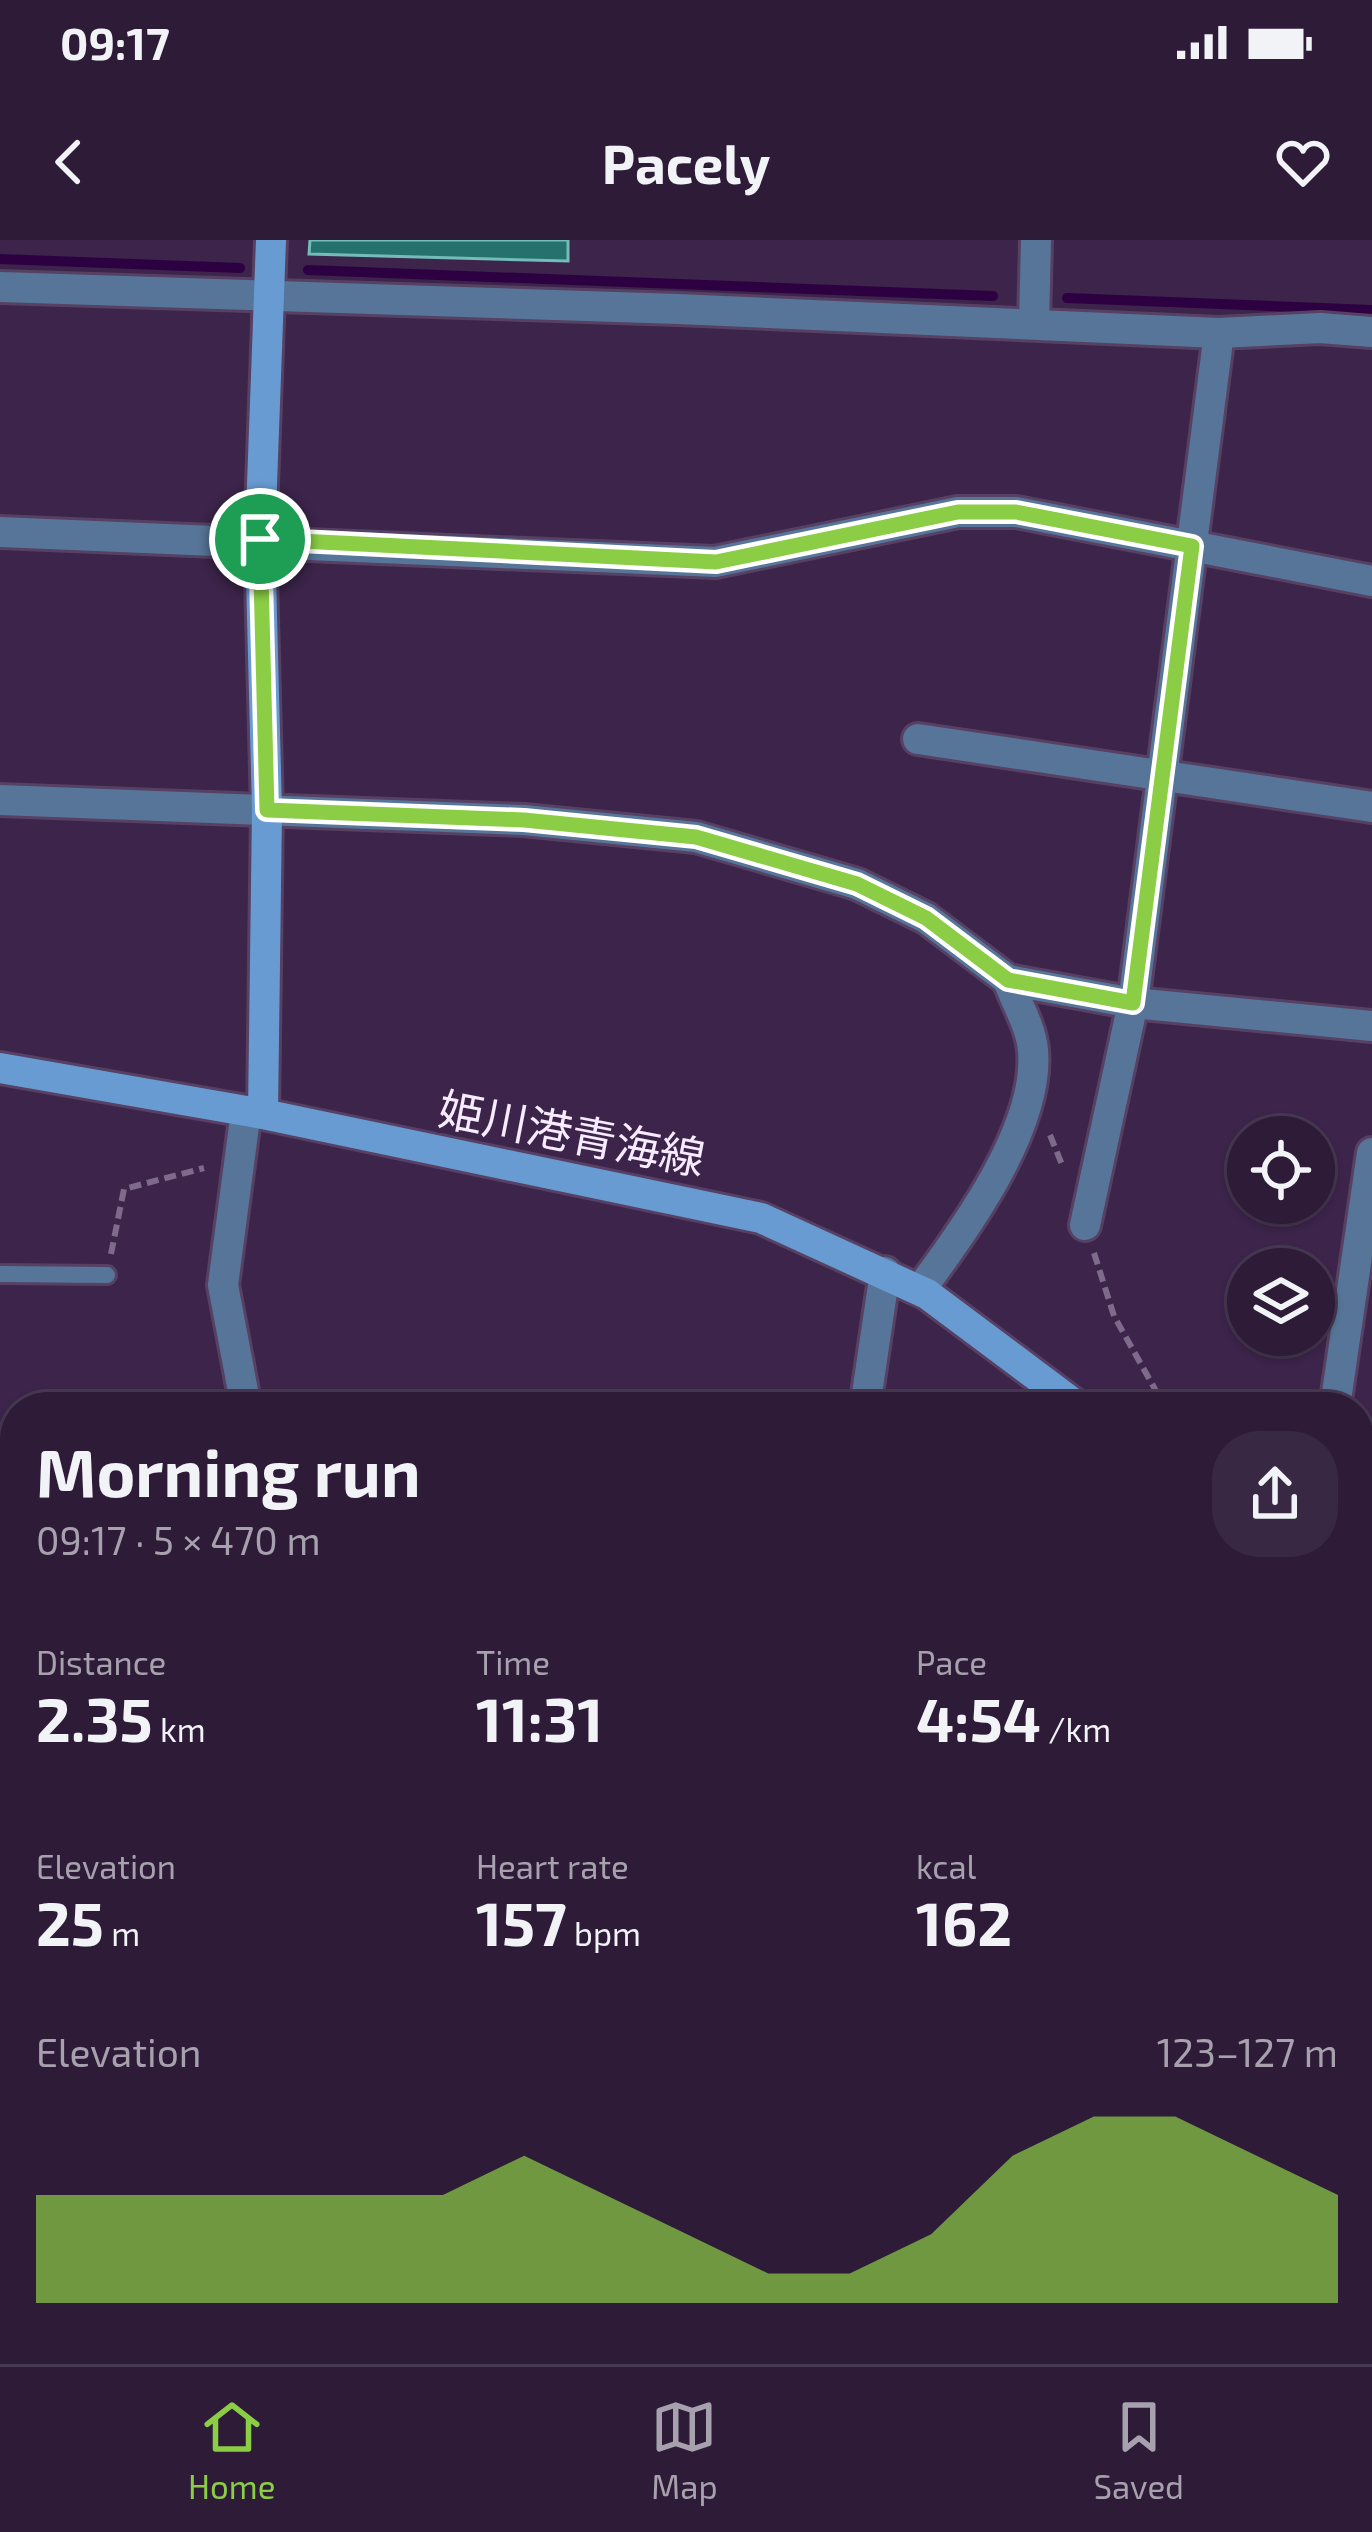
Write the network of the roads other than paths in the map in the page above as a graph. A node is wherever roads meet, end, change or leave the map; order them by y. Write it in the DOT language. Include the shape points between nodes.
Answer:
graph roads {
  1 [pos="271,240"];
  2 [pos="1036,240"];
  3 [pos="0,287"];
  4 [pos="270,297"];
  5 [pos="1034,322"];
  6 [pos="1372,332"];
  7 [pos="1219,333"];
  8 [pos="0,532"];
  9 [pos="260,539"];
  10 [pos="1192,546"];
  11 [pos="1372,581"];
  12 [pos="918,739"];
  13 [pos="1162,775"];
  14 [pos="0,800"];
  15 [pos="1372,806"];
  16 [pos="267,810"];
  17 [pos="1008,980"];
  18 [pos="1133,1003"];
  19 [pos="1372,1027"];
  20 [pos="0,1068"];
  21 [pos="254,1113"];
  22 [pos="1372,1153"];
  23 [pos="1085,1225"];
  24 [pos="886,1272"];
  25 [pos="0,1274"];
  26 [pos="107,1275"];
  27 [pos="920,1290"];
  28 [pos="1360,1316"];
  29 [pos="243,1392"];
  30 [pos="867,1392"];
  31 [pos="1058,1392"];
  32 [pos="1339,1392"];
  1 -- 4 [label="main road"];
  2 -- 5 [label="street"];
  3 -- 4 [label="street"];
  4 -- 5 [label="street"];
  4 -- 9 [label="main road"];
  5 -- 7 [label="street"];
  6 -- 7 [label="street"];
  7 -- 10 [label="street"];
  8 -- 9 [label="street"];
  9 -- 10 [label="street" via="716,562 958,512 1016,512"];
  9 -- 16 [label="main road"];
  10 -- 11 [label="street"];
  10 -- 13 [label="street"];
  12 -- 13 [label="street"];
  13 -- 15 [label="street"];
  13 -- 18 [label="street"];
  14 -- 16 [label="street"];
  16 -- 17 [label="street" via="524,820 696,837 857,884 926,918"];
  16 -- 21 [label="main road"];
  17 -- 18 [label="street"];
  17 -- 27 [label="street" via="1033,1047 1032,1087 968,1224"];
  18 -- 19 [label="street"];
  18 -- 23 [label="street"];
  20 -- 21 [label="main road, 姫川港青海線"];
  21 -- 24 [label="main road, 姫川港青海線" via="688,1199 761,1218"];
  21 -- 29 [label="street" via="239,1161 223,1285"];
  22 -- 28 [label="street"];
  24 -- 27 [label="main road, 姫川港青海線"];
  24 -- 30 [label="street"];
  25 -- 26 [label="lane"];
  27 -- 31 [label="main road, 姫川港青海線"];
  28 -- 32 [label="street"];
}
